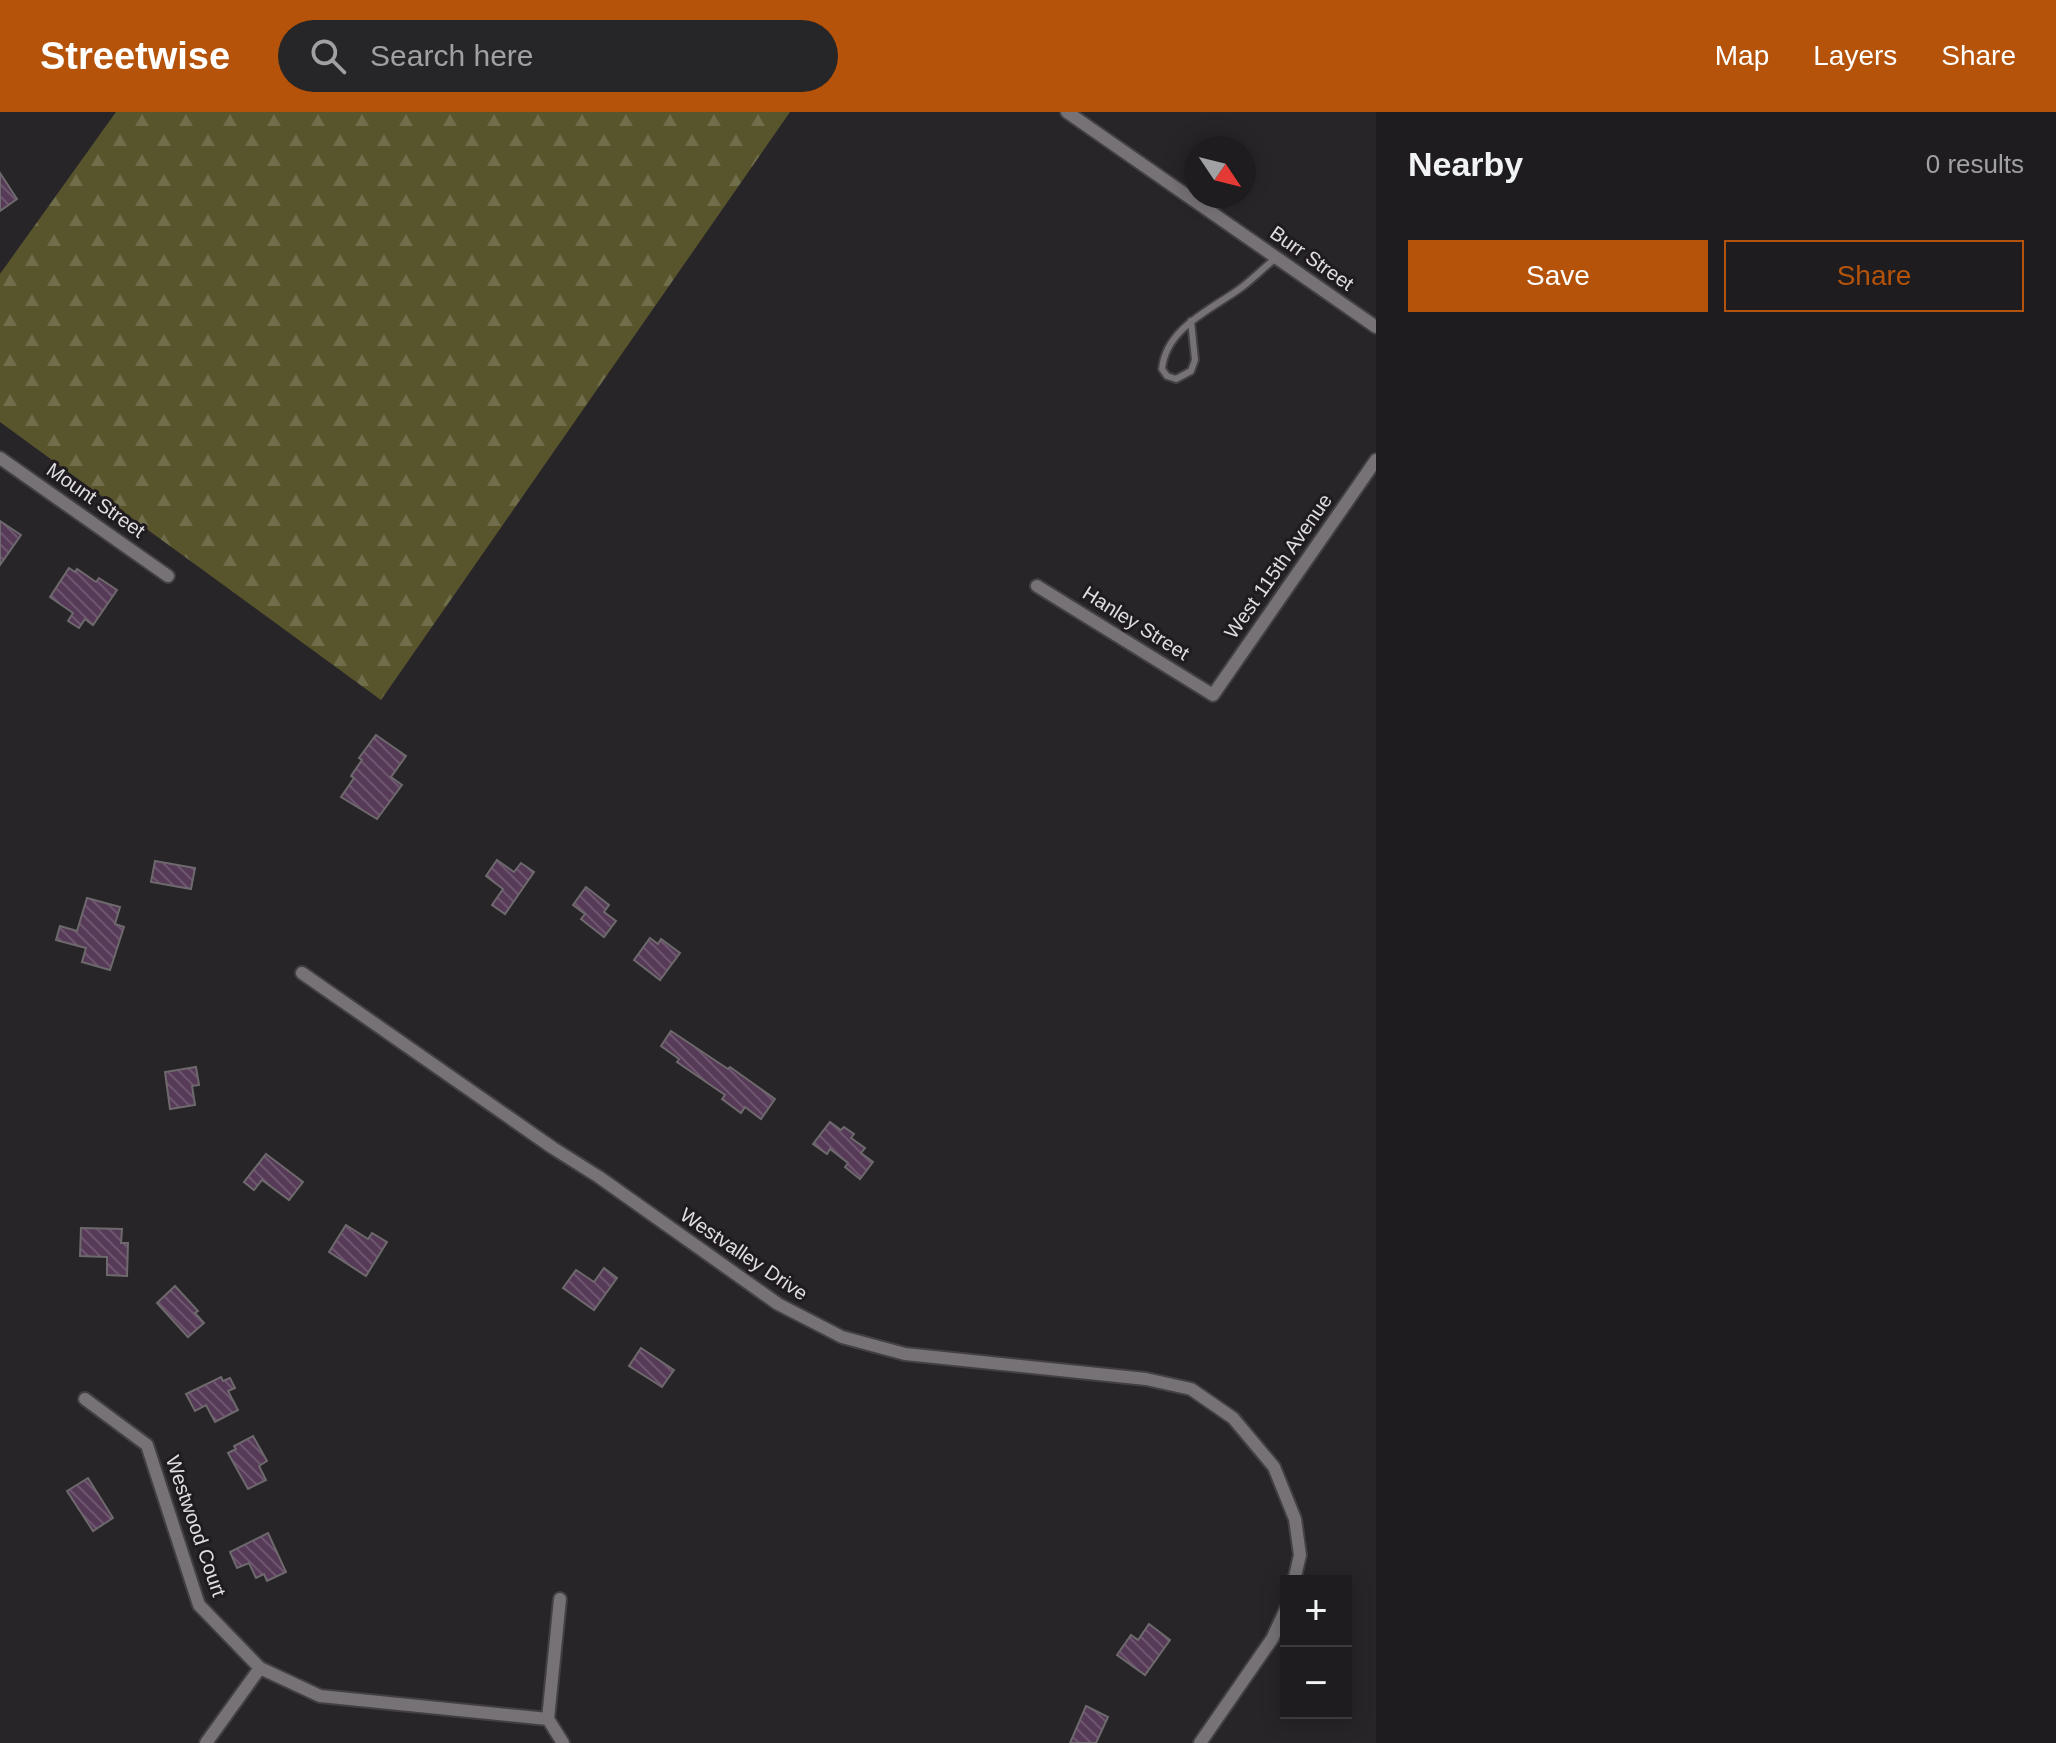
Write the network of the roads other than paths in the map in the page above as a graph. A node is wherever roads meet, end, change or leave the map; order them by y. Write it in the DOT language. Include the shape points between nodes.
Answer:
graph roads {
  1 [pos="1067,112"];
  2 [pos="1276,258"];
  3 [pos="1191,321"];
  4 [pos="1376,327"];
  5 [pos="0,458"];
  6 [pos="1376,460"];
  7 [pos="168,576"];
  8 [pos="1037,586"];
  9 [pos="1213,695"];
  10 [pos="302,973"];
  11 [pos="85,1399"];
  12 [pos="1295,1575"];
  13 [pos="560,1599"];
  14 [pos="1280,1622"];
  15 [pos="260,1668"];
  16 [pos="548,1719"];
  17 [pos="206,1743"];
  18 [pos="563,1743"];
  19 [pos="1200,1743"];
  1 -- 2 [label="street, Burr Street"];
  2 -- 3 [label="lane"];
  2 -- 4 [label="street, Burr Street"];
  3 -- 3 [label="lane" via="1163,358 1167,376 1176,379 1191,371"];
  5 -- 7 [label="street, Mount Street"];
  6 -- 9 [label="street, West 115th Avenue"];
  8 -- 9 [label="street, Hanley Street"];
  10 -- 12 [label="street, Westvalley Drive" via="778,1304 842,1337 905,1354 1146,1379 1191,1389 1233,1418 1274,1467 1295,1519 1300,1555"];
  11 -- 15 [label="street, Westwood Court" via="147,1445 199,1605"];
  13 -- 16 [label="street"];
  14 -- 19 [label="street"];
  15 -- 16 [label="street, Westwood Court" via="320,1696"];
  15 -- 17 [label="street"];
  16 -- 18 [label="street"];
}
